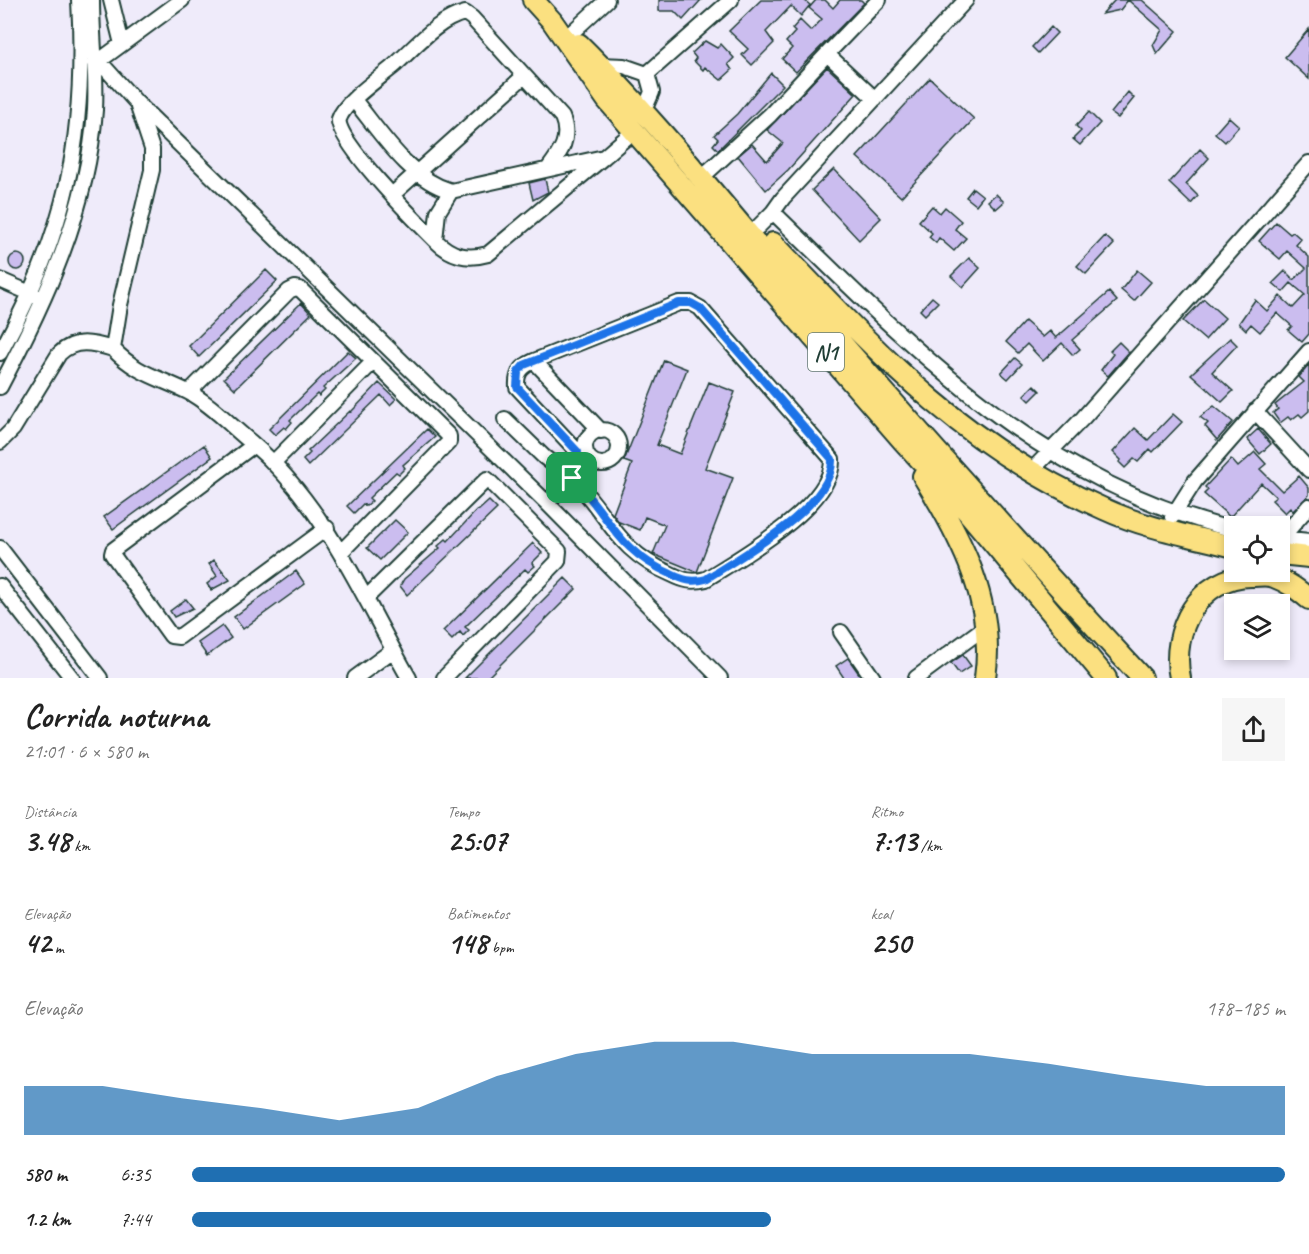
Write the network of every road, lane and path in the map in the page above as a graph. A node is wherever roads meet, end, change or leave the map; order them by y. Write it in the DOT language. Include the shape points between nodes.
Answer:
graph roads {
  1 [pos="79,0"];
  2 [pos="92,0"];
  3 [pos="111,0"];
  4 [pos="182,0"];
  5 [pos="533,0"];
  6 [pos="607,0"];
  7 [pos="731,0"];
  8 [pos="879,0"];
  9 [pos="966,0"];
  10 [pos="552,21"];
  11 [pos="569,35"];
  12 [pos="122,44"];
  13 [pos="827,54"];
  14 [pos="97,62"];
  15 [pos="600,65"];
  16 [pos="647,74"];
  17 [pos="524,76"];
  18 [pos="875,99"];
  19 [pos="354,100"];
  20 [pos="136,102"];
  21 [pos="643,113"];
  22 [pos="634,131"];
  23 [pos="604,157"];
  24 [pos="1309,164"];
  25 [pos="548,169"];
  26 [pos="417,173"];
  27 [pos="704,179"];
  28 [pos="451,191"];
  29 [pos="392,195"];
  30 [pos="773,212"];
  31 [pos="758,227"];
  32 [pos="435,240"];
  33 [pos="0,280"];
  34 [pos="30,295"];
  35 [pos="44,299"];
  36 [pos="113,349"];
  37 [pos="1309,351"];
  38 [pos="0,353"];
  39 [pos="534,361"];
  40 [pos="372,363"];
  41 [pos="0,387"];
  42 [pos="189,392"];
  43 [pos="1255,411"];
  44 [pos="505,419"];
  45 [pos="601,431"];
  46 [pos="903,441"];
  47 [pos="0,442"];
  48 [pos="254,445"];
  49 [pos="582,451"];
  50 [pos="1048,453"];
  51 [pos="273,463"];
  52 [pos="1309,470"];
  53 [pos="1030,472"];
  54 [pos="572,478"];
  55 [pos="548,503"];
  56 [pos="1309,506"];
  57 [pos="1174,511"];
  58 [pos="1224,527"];
  59 [pos="327,528"];
  60 [pos="1290,528"];
  61 [pos="1166,530"];
  62 [pos="1290,540"];
  63 [pos="1309,541"];
  64 [pos="1224,544"];
  65 [pos="0,548"];
  66 [pos="341,552"];
  67 [pos="1290,555"];
  68 [pos="1309,557"];
  69 [pos="0,586"];
  70 [pos="367,597"];
  71 [pos="1309,599"];
  72 [pos="985,627"];
  73 [pos="841,632"];
  74 [pos="393,650"];
  75 [pos="65,675"];
  76 [pos="100,678"];
  77 [pos="355,678"];
  78 [pos="409,678"];
  79 [pos="444,678"];
  80 [pos="720,678"];
  81 [pos="873,678"];
  82 [pos="916,678"];
  83 [pos="985,678"];
  84 [pos="1106,678"];
  85 [pos="1142,678"];
  86 [pos="1180,678"];
  1 -- 34 [label="street" via="81,68 73,158 56,228"];
  2 -- 14 [label="street"];
  3 -- 12 [label="street"];
  4 -- 12 [label="street"];
  5 -- 10 [label="highway, N1"];
  6 -- 11 [label="street"];
  7 -- 16 [label="street"];
  8 -- 13 [label="street"];
  9 -- 18 [label="street"];
  10 -- 11 [label="highway, N1"];
  10 -- 22 [label="highway, N1" via="607,100"];
  11 -- 15 [label="highway, N1"];
  12 -- 14 [label="street"];
  13 -- 18 [label="street"];
  13 -- 27 [label="street"];
  14 -- 20 [label="street"];
  14 -- 35 [label="street" via="87,172 71,234"];
  15 -- 16 [label="street" via="624,66"];
  15 -- 21 [label="highway, N1"];
  16 -- 21 [label="street" via="652,92"];
  17 -- 19 [label="street" via="465,13 445,22"];
  17 -- 25 [label="street" via="562,117 566,127 562,150"];
  17 -- 26 [label="street"];
  18 -- 30 [label="street"];
  19 -- 26 [label="street"];
  19 -- 29 [label="street" via="341,115 339,129"];
  20 -- 36 [label="street" via="152,149 152,170"];
  20 -- 55 [label="street"];
  21 -- 27 [label="highway, N1"];
  22 -- 23 [label="street"];
  22 -- 46 [label="highway, N1"];
  23 -- 25 [label="street"];
  23 -- 32 [label="street" via="488,254 473,258 458,255"];
  24 -- 50 [label="street"];
  25 -- 28 [label="street"];
  26 -- 28 [label="street" via="436,187"];
  26 -- 29 [label="street"];
  27 -- 31 [label="highway" via="728,196"];
  27 -- 85 [label="highway, N1" via="987,509"];
  28 -- 32 [label="street" via="438,212"];
  29 -- 32 [label="street"];
  30 -- 31 [label="street"];
  30 -- 50 [label="street" via="973,400"];
  31 -- 53 [label="highway" via="910,384 977,438"];
  33 -- 34 [label="street"];
  34 -- 35 [label="street"];
  34 -- 38 [label="street"];
  35 -- 41 [label="street"];
  36 -- 42 [label="street" via="128,365"];
  36 -- 47 [label="street" via="84,342 67,346 13,429"];
  37 -- 43 [label="street"];
  39 -- 45 [label="street"];
  39 -- 49 [label="street" via="518,372 517,387"];
  39 -- 54 [label="street" via="679,303 691,303 700,308 832,459 827,481 789,526 696,582 649,565 622,543 590,495"];
  40 -- 42 [label="street" via="300,289 294,288"];
  40 -- 51 [label="street"];
  40 -- 66 [label="street" via="450,439"];
  42 -- 48 [label="street"];
  43 -- 52 [label="street"];
  43 -- 57 [label="street"];
  44 -- 54 [label="street"];
  45 -- 49 [label="street" via="589,437"];
  45 -- 49 [label="street" via="611,433 617,441 618,451 613,460 598,464"];
  46 -- 72 [label="highway" via="967,554 979,588"];
  46 -- 84 [label="highway, N1"];
  48 -- 51 [label="street"];
  48 -- 59 [label="street" via="113,550 112,554 171,636 179,637"];
  49 -- 54 [label="street"];
  50 -- 53 [label="street"];
  50 -- 57 [label="street"];
  51 -- 59 [label="street"];
  53 -- 61 [label="highway" via="1105,510"];
  54 -- 55 [label="street"];
  55 -- 80 [label="street"];
  56 -- 60 [label="street"];
  57 -- 58 [label="street"];
  57 -- 61 [label="street"];
  59 -- 66 [label="street"];
  61 -- 64 [label="highway"];
  62 -- 63 [label="street"];
  65 -- 76 [label="street"];
  66 -- 70 [label="street"];
  67 -- 68 [label="highway"];
  69 -- 75 [label="street"];
  70 -- 74 [label="street"];
  70 -- 79 [label="street" via="487,478 559,550 558,561"];
  71 -- 86 [label="highway" via="1272,576 1228,579 1205,594 1183,625 1177,650"];
  72 -- 82 [label="street"];
  72 -- 83 [label="highway"];
  73 -- 81 [label="street"];
  74 -- 77 [label="street"];
  74 -- 78 [label="street"];
}
